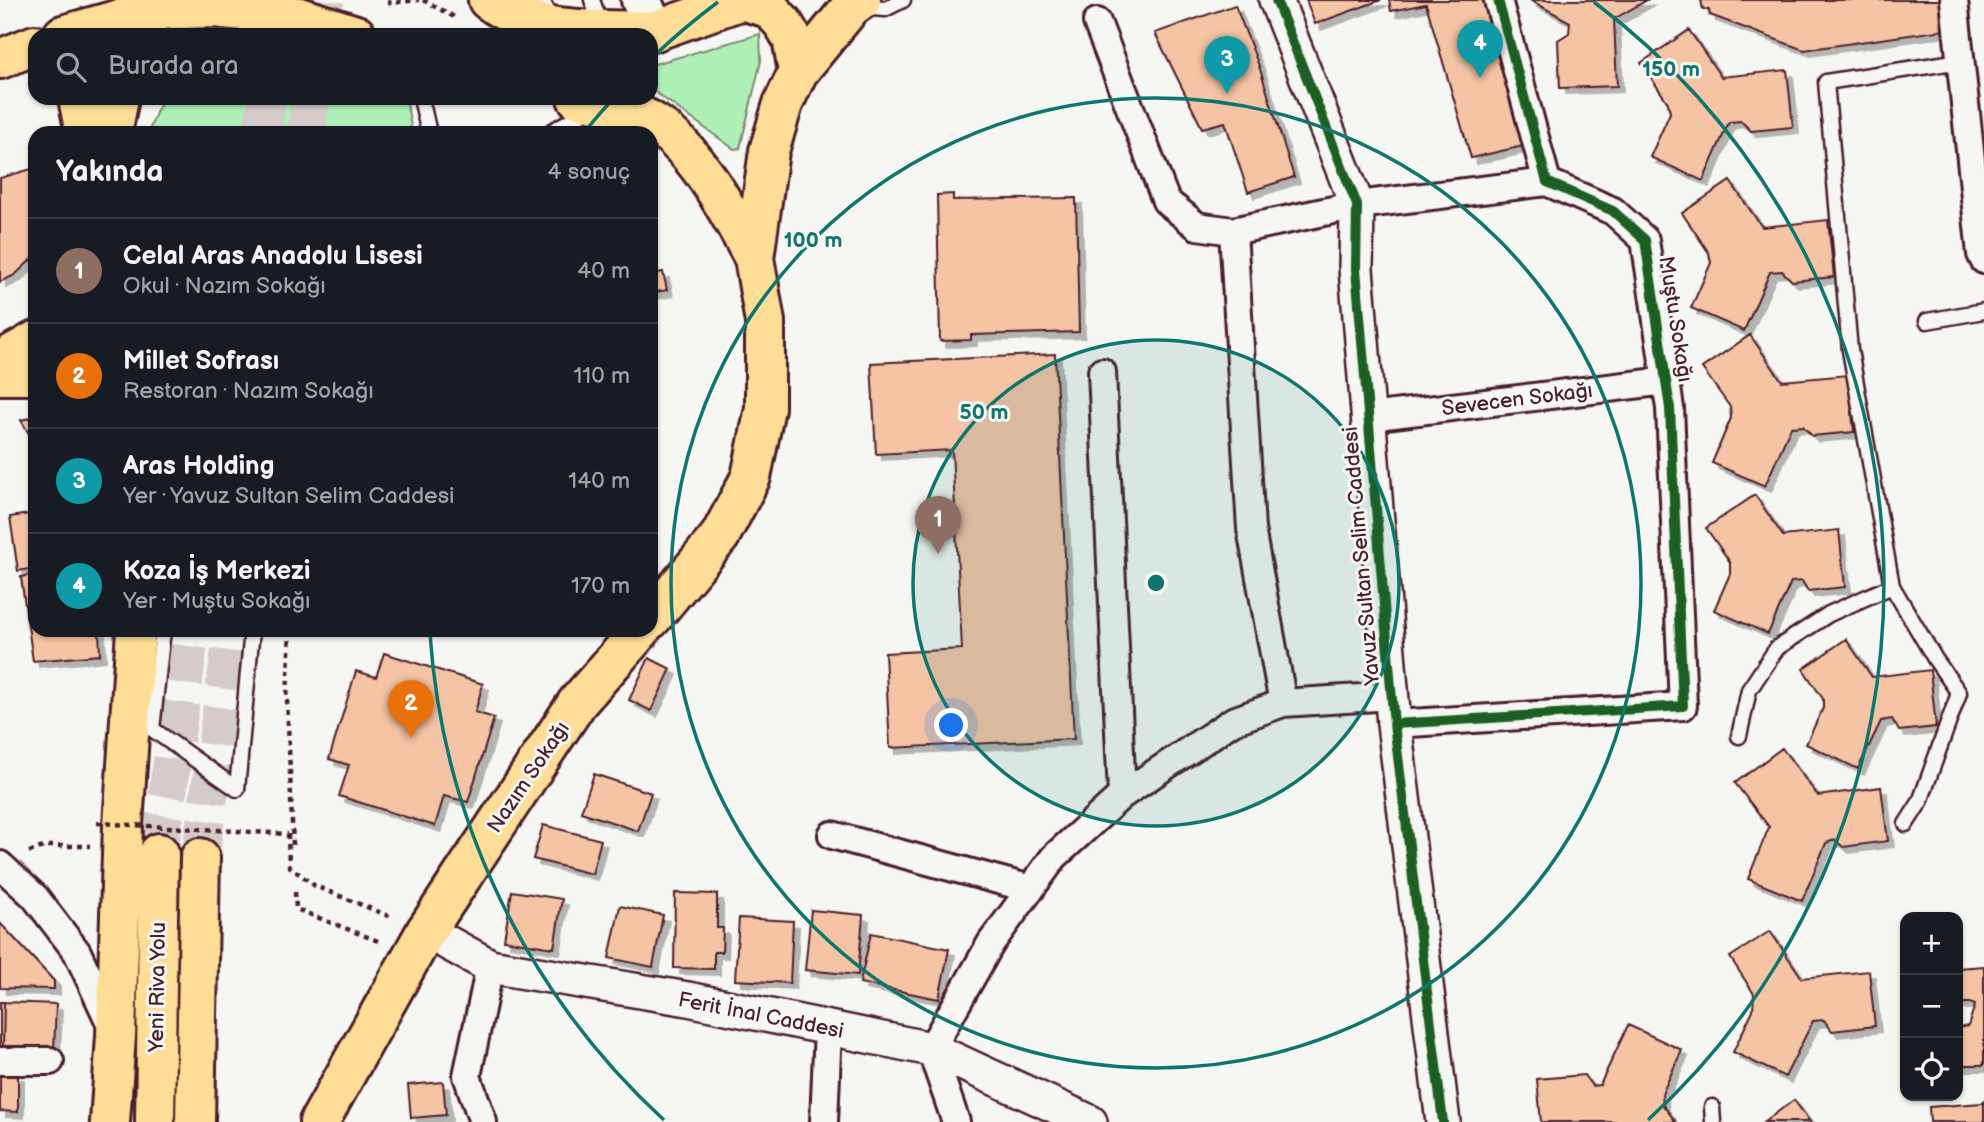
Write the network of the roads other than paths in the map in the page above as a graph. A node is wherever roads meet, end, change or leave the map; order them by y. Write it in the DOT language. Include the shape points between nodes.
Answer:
graph roads {
  1 [pos="488,0"];
  2 [pos="741,0"];
  3 [pos="903,0"];
  4 [pos="1276,0"];
  5 [pos="1499,0"];
  6 [pos="1954,0"];
  7 [pos="856,3"];
  8 [pos="548,13"];
  9 [pos="151,15"];
  10 [pos="597,15"];
  11 [pos="646,22"];
  12 [pos="1097,22"];
  13 [pos="94,28"];
  14 [pos="334,28"];
  15 [pos="1960,61"];
  16 [pos="798,72"];
  17 [pos="79,105"];
  18 [pos="118,105"];
  19 [pos="423,105"];
  20 [pos="584,105"];
  21 [pos="604,105"];
  22 [pos="84,126"];
  23 [pos="113,126"];
  24 [pos="427,126"];
  25 [pos="558,126"];
  26 [pos="1547,182"];
  27 [pos="1357,205"];
  28 [pos="1233,232"];
  29 [pos="754,258"];
  30 [pos="1984,260"];
  31 [pos="1984,311"];
  32 [pos="1927,321"];
  33 [pos="28,345"];
  34 [pos="0,362"];
  35 [pos="1102,372"];
  36 [pos="28,374"];
  37 [pos="0,375"];
  38 [pos="1666,381"];
  39 [pos="1369,416"];
  40 [pos="1892,586"];
  41 [pos="658,611"];
  42 [pos="136,637"];
  43 [pos="162,637"];
  44 [pos="251,637"];
  45 [pos="635,637"];
  46 [pos="1283,702"];
  47 [pos="1393,710"];
  48 [pos="1739,736"];
  49 [pos="1122,795"];
  50 [pos="1906,824"];
  51 [pos="832,835"];
  52 [pos="159,853"];
  53 [pos="200,858"];
  54 [pos="0,865"];
  55 [pos="1031,889"];
  56 [pos="426,931"];
  57 [pos="490,967"];
  58 [pos="828,1028"];
  59 [pos="116,1036"];
  60 [pos="930,1049"];
  61 [pos="0,1061"];
  62 [pos="51,1062"];
  63 [pos="1712,1107"];
  64 [pos="110,1122"];
  65 [pos="155,1122"];
  66 [pos="195,1122"];
  67 [pos="319,1122"];
  68 [pos="484,1122"];
  69 [pos="824,1122"];
  70 [pos="956,1122"];
  71 [pos="1090,1122"];
  72 [pos="1443,1122"];
  73 [pos="1713,1122"];
  1 -- 8 [label="main road" via="502,11 532,22"];
  2 -- 11 [label="main road"];
  2 -- 16 [label="main road" via="769,8 783,23 792,38"];
  3 -- 7 [label="lane" via="885,9"];
  4 -- 27 [label="street, Yavuz Sultan Selim Caddesi"];
  5 -- 26 [label="street"];
  6 -- 15 [label="street"];
  7 -- 16 [label="main road"];
  8 -- 10 [label="main road"];
  9 -- 13 [label="main road"];
  9 -- 14 [label="main road" via="237,9 300,17"];
  10 -- 11 [label="main road"];
  12 -- 28 [label="street" via="1166,201 1197,226"];
  15 -- 30 [label="street"];
  15 -- 40 [label="lane" via="1826,82 1850,350"];
  16 -- 29 [label="main road" via="769,151"];
  17 -- 22 [label="main road"];
  18 -- 23 [label="main road"];
  19 -- 24 [label="lane"];
  20 -- 25 [label="lane"];
  21 -- 29 [label="main road" via="663,128 724,202"];
  26 -- 27 [label="street"];
  26 -- 38 [label="street, Muştu Sokağı" via="1613,211 1645,240"];
  27 -- 28 [label="street"];
  27 -- 39 [label="street, Yavuz Sultan Selim Caddesi" via="1356,269"];
  28 -- 46 [label="street" via="1251,529"];
  29 -- 41 [label="main road" via="765,322 765,408 751,477 720,536"];
  31 -- 32 [label="lane"];
  33 -- 34 [label="main road"];
  35 -- 49 [label="street"];
  36 -- 37 [label="main road"];
  38 -- 39 [label="street, Sevecen Sokağı"];
  38 -- 47 [label="street, Muştu Sokağı" via="1684,706"];
  39 -- 47 [label="street, Yavuz Sultan Selim Caddesi"];
  40 -- 48 [label="lane" via="1829,614 1777,648 1749,690"];
  40 -- 50 [label="lane" via="1959,693 1920,802"];
  42 -- 59 [label="main road"];
  43 -- 44 [label="lane" via="152,729 237,789"];
  45 -- 56 [label="main road, Nazım Sokağı" via="577,703"];
  46 -- 47 [label="street"];
  46 -- 49 [label="street" via="1233,721"];
  47 -- 72 [label="street, Yavuz Sultan Selim Caddesi"];
  49 -- 55 [label="street" via="1054,857"];
  51 -- 55 [label="street"];
  52 -- 65 [label="main road, Yeni Riva Yolu"];
  53 -- 66 [label="main road, Yeni Riva Yolu"];
  54 -- 59 [label="street" via="35,897 77,952"];
  55 -- 60 [label="street" via="991,943"];
  56 -- 57 [label="street, Ferit İnal Caddesi"];
  56 -- 67 [label="main road, Nazım Sokağı"];
  57 -- 58 [label="street, Ferit İnal Caddesi" via="688,999"];
  57 -- 68 [label="street" via="467,1076"];
  58 -- 60 [label="street, Ferit İnal Caddesi"];
  58 -- 69 [label="street"];
  59 -- 64 [label="main road"];
  60 -- 70 [label="street"];
  60 -- 71 [label="street, Ferit İnal Caddesi"];
  61 -- 62 [label="street"];
  63 -- 73 [label="lane"];
}
